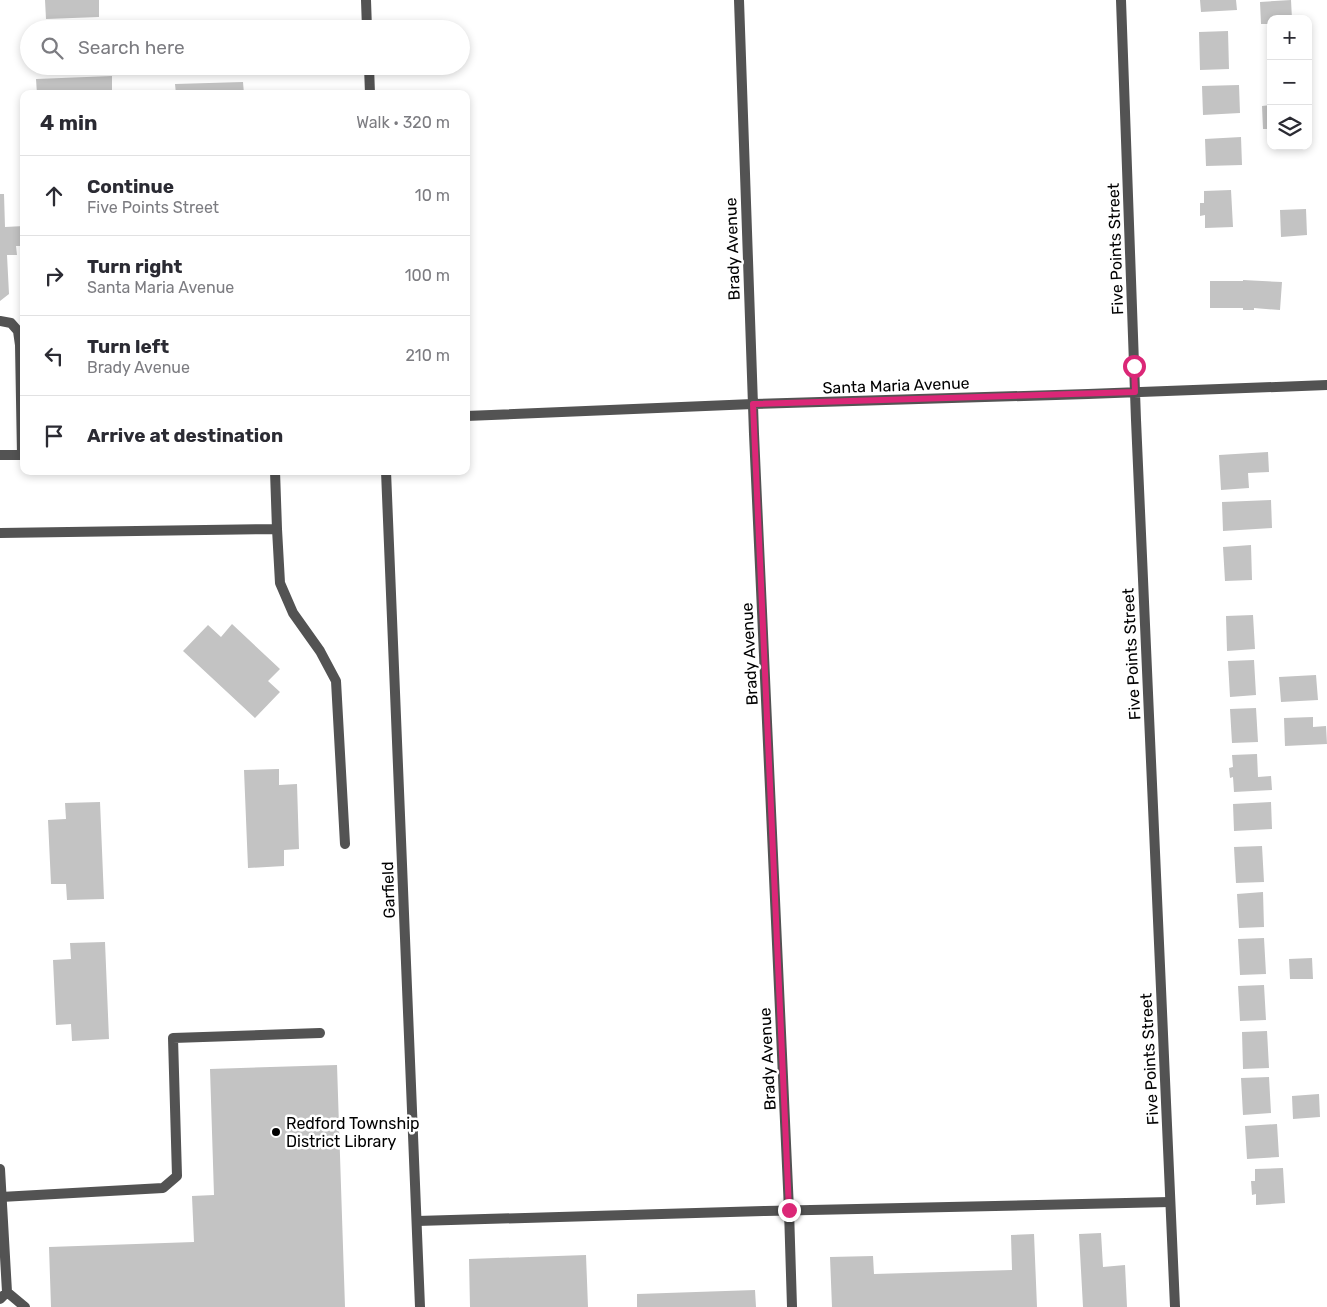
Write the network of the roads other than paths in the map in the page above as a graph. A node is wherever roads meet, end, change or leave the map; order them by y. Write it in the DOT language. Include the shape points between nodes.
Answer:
graph roads {
  1 [pos="366,0"];
  2 [pos="739,0"];
  3 [pos="1121,0"];
  4 [pos="367,20"];
  5 [pos="369,75"];
  6 [pos="370,90"];
  7 [pos="0,321"];
  8 [pos="20,345"];
  9 [pos="1327,385"];
  10 [pos="1135,392"];
  11 [pos="753,404"];
  12 [pos="470,416"];
  13 [pos="0,455"];
  14 [pos="20,455"];
  15 [pos="276,475"];
  16 [pos="386,475"];
  17 [pos="277,529"];
  18 [pos="0,532"];
  19 [pos="345,844"];
  20 [pos="320,1033"];
  21 [pos="0,1169"];
  22 [pos="1,1197"];
  23 [pos="1170,1202"];
  24 [pos="789,1210"];
  25 [pos="417,1221"];
  26 [pos="2,1294"];
  27 [pos="25,1307"];
  28 [pos="420,1307"];
  29 [pos="792,1307"];
  30 [pos="1175,1307"];
  1 -- 4 [label="street"];
  2 -- 11 [label="street, Brady Avenue"];
  3 -- 10 [label="street, Five Points Street"];
  5 -- 6 [label="street"];
  7 -- 8 [label="street" via="11,323 18,331"];
  9 -- 10 [label="street, Santa Maria Avenue"];
  10 -- 11 [label="street, Santa Maria Avenue"];
  10 -- 23 [label="street, Five Points Street"];
  11 -- 12 [label="street, Santa Maria Avenue"];
  11 -- 24 [label="street, Brady Avenue"];
  13 -- 14 [label="street"];
  15 -- 17 [label="street"];
  16 -- 25 [label="street, Garfield"];
  17 -- 18 [label="street"];
  17 -- 19 [label="street" via="280,582 293,613 320,651 336,681"];
  20 -- 22 [label="street" via="173,1038 177,1176 163,1188"];
  21 -- 22 [label="street"];
  22 -- 26 [label="street"];
  23 -- 24 [label="street"];
  23 -- 30 [label="street, Five Points Street"];
  24 -- 25 [label="street"];
  24 -- 29 [label="street, Brady Avenue"];
  25 -- 28 [label="street, Garfield"];
  26 -- 27 [label="street"];
}
